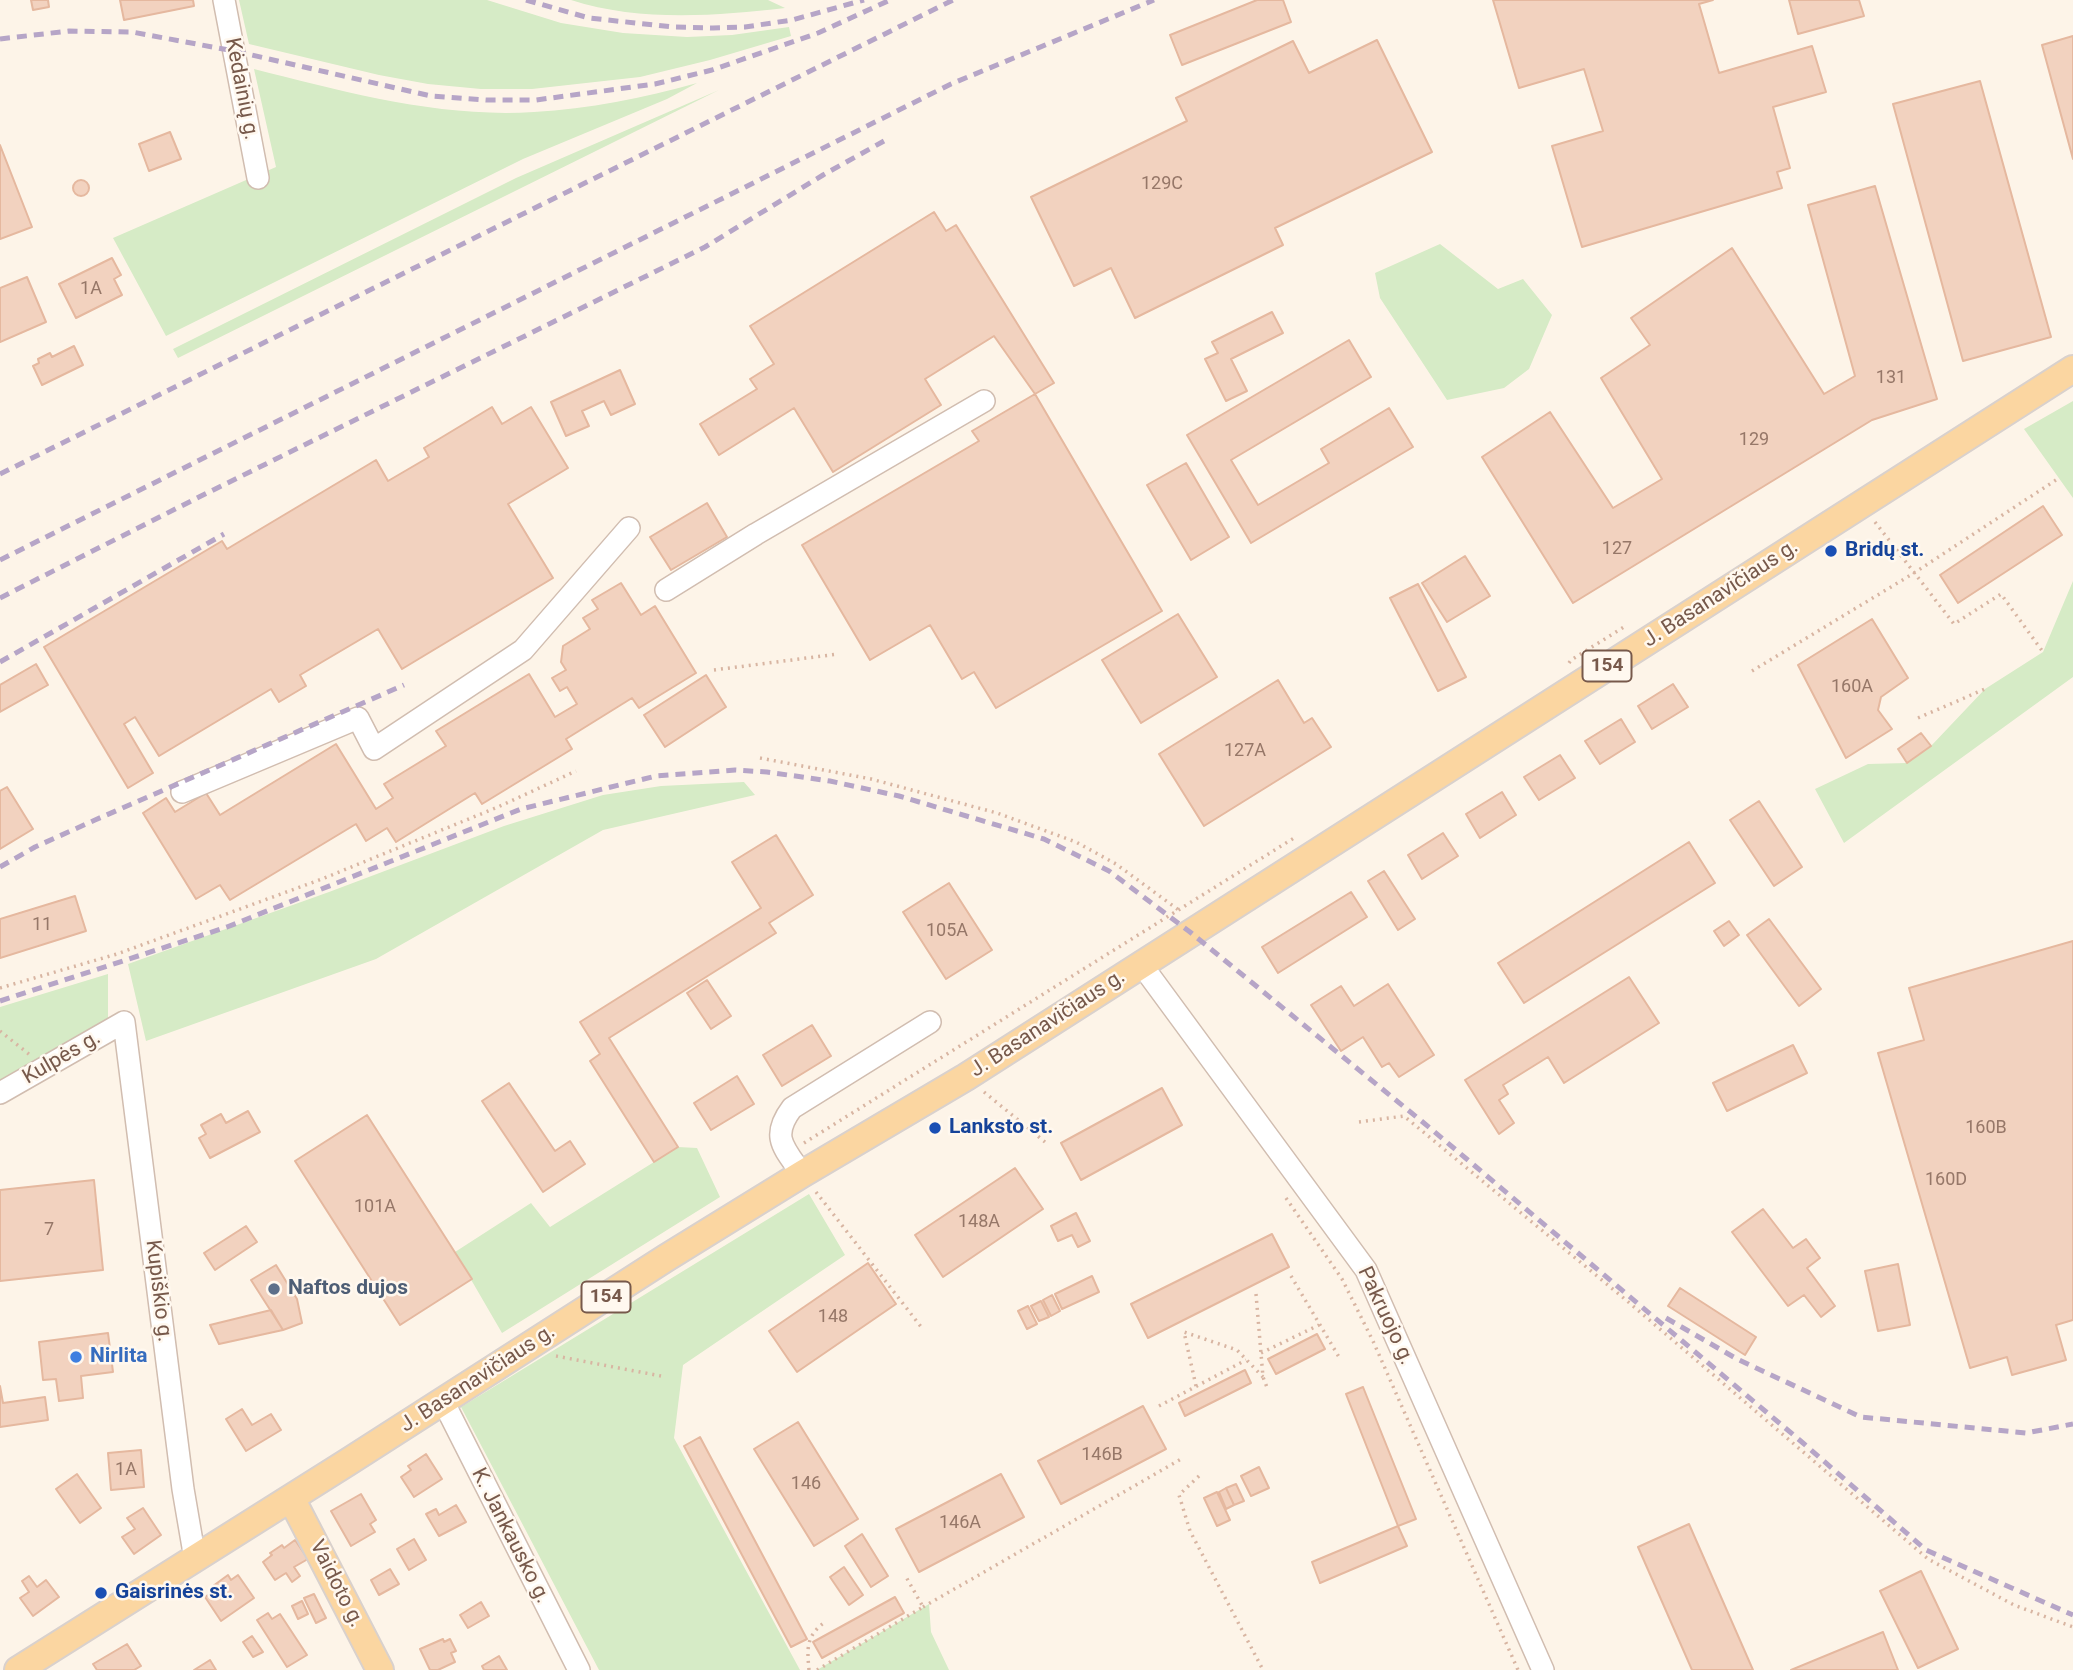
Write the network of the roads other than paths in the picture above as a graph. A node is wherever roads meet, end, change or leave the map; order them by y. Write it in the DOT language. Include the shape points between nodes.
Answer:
graph roads {
  1 [pos="224,0"];
  2 [pos="258,178"];
  3 [pos="2073,369"];
  4 [pos="984,401"];
  5 [pos="629,528"];
  6 [pos="666,590"];
  7 [pos="182,792"];
  8 [pos="1141,964"];
  9 [pos="124,1022"];
  10 [pos="930,1022"];
  11 [pos="0,1093"];
  12 [pos="795,1164"];
  13 [pos="443,1401"];
  14 [pos="291,1498"];
  15 [pos="195,1559"];
  16 [pos="18,1670"];
  17 [pos="380,1670"];
  18 [pos="579,1670"];
  19 [pos="1543,1670"];
  1 -- 2 [label="street, Kėdainių g."];
  3 -- 8 [label="main road, J. Basanavičiaus g. / 154"];
  4 -- 6 [label="street"];
  5 -- 7 [label="street" via="523,650 374,749 358,718"];
  8 -- 12 [label="main road, J. Basanavičiaus g. / 154" via="966,1077"];
  8 -- 19 [label="street, Pakruojo g." via="1366,1270"];
  9 -- 11 [label="street, Kulpės g."];
  9 -- 15 [label="street, Kupiškio g."];
  10 -- 12 [label="street" via="792,1108 780,1133"];
  12 -- 13 [label="main road, J. Basanavičiaus g. / 154" via="666,1258"];
  13 -- 14 [label="main road, J. Basanavičiaus g. / 154"];
  13 -- 18 [label="street, K. Jankausko g."];
  14 -- 15 [label="main road, J. Basanavičiaus g. / 154"];
  14 -- 17 [label="main road, Vaidoto g."];
  15 -- 16 [label="main road, J. Basanavičiaus g. / 154"];
}
